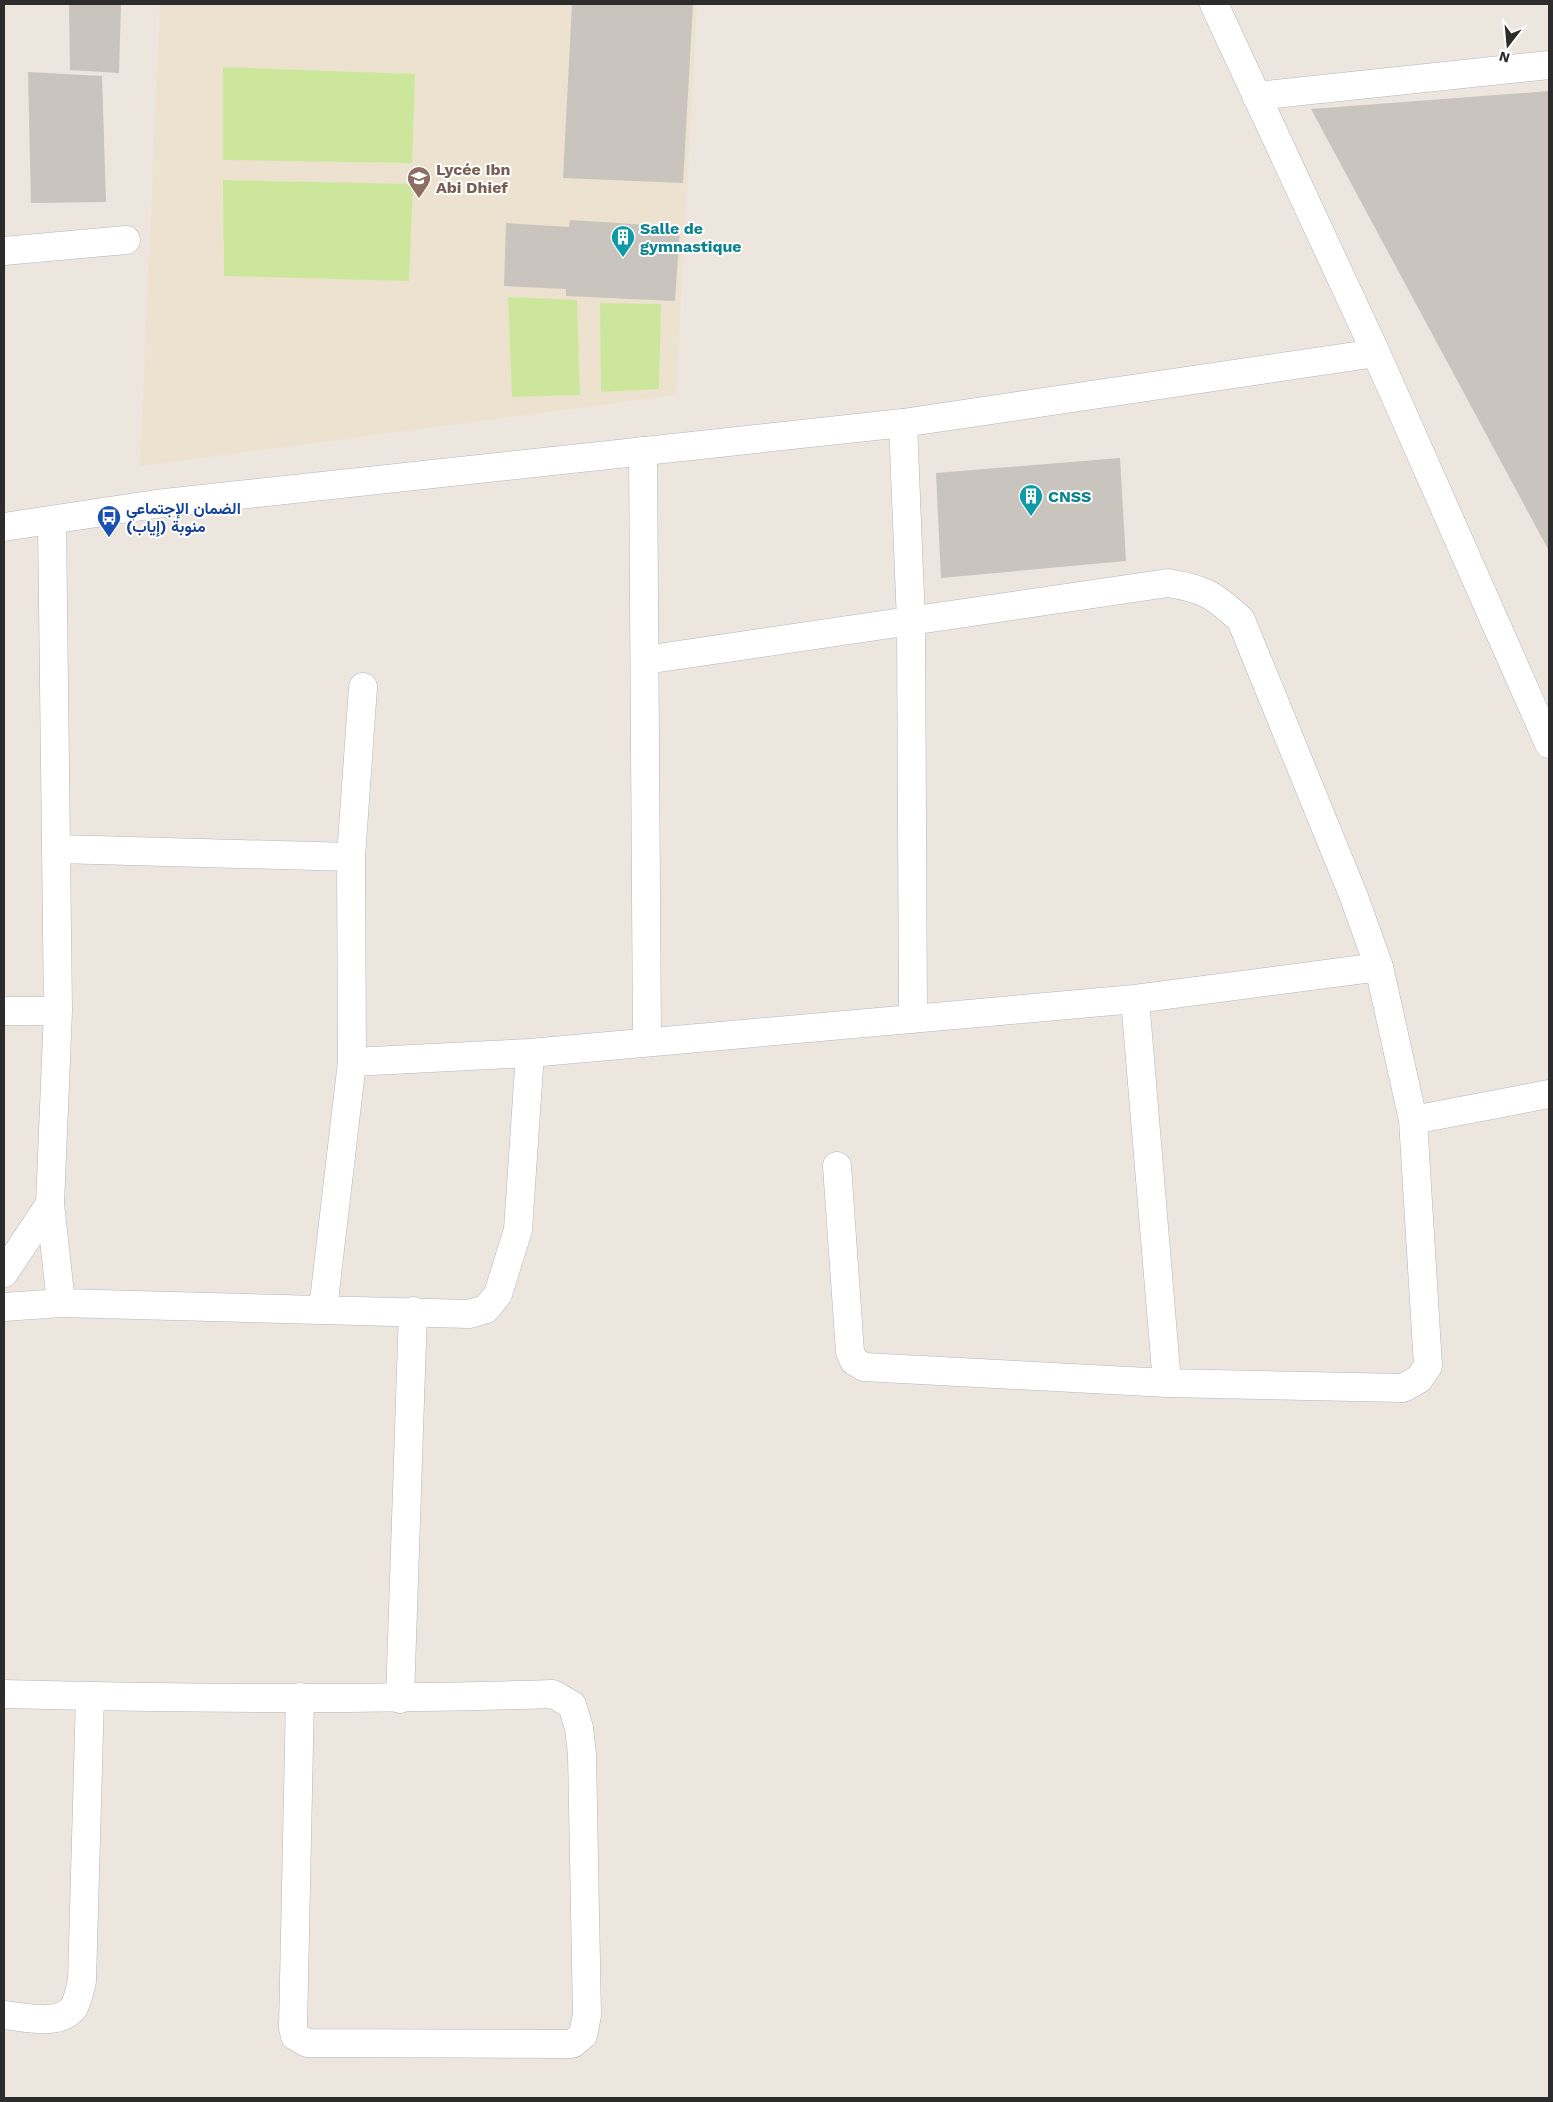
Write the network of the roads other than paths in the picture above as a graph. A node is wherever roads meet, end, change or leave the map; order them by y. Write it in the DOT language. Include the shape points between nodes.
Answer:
graph roads {
  1 [pos="1214,4"];
  2 [pos="1549,65"];
  3 [pos="1256,96"];
  4 [pos="126,240"];
  5 [pos="4,251"];
  6 [pos="1376,353"];
  7 [pos="903,423"];
  8 [pos="644,451"];
  9 [pos="52,521"];
  10 [pos="4,527"];
  11 [pos="911,622"];
  12 [pos="646,660"];
  13 [pos="363,687"];
  14 [pos="1549,744"];
  15 [pos="58,849"];
  16 [pos="351,857"];
  17 [pos="1379,967"];
  18 [pos="1135,998"];
  19 [pos="4,1011"];
  20 [pos="58,1011"];
  21 [pos="913,1019"];
  22 [pos="647,1041"];
  23 [pos="530,1053"];
  24 [pos="352,1062"];
  25 [pos="1549,1094"];
  26 [pos="1413,1120"];
  27 [pos="836,1166"];
  28 [pos="50,1204"];
  29 [pos="4,1273"];
  30 [pos="61,1303"];
  31 [pos="4,1308"];
  32 [pos="323,1309"];
  33 [pos="413,1311"];
  34 [pos="1167,1383"];
  35 [pos="4,1694"];
  36 [pos="90,1696"];
  37 [pos="300,1698"];
  38 [pos="400,1699"];
  39 [pos="4,2014"];
  1 -- 3 [label="street"];
  2 -- 3 [label="street"];
  3 -- 6 [label="street"];
  4 -- 5 [label="street"];
  6 -- 7 [label="street"];
  6 -- 14 [label="street"];
  7 -- 8 [label="street"];
  7 -- 11 [label="street"];
  8 -- 9 [label="street" via="156,504"];
  8 -- 12 [label="street"];
  9 -- 10 [label="street"];
  9 -- 15 [label="street"];
  11 -- 12 [label="street"];
  11 -- 17 [label="street" via="1168,583 1198,588 1222,602 1241,620 1260,661"];
  11 -- 21 [label="street"];
  12 -- 22 [label="street"];
  13 -- 16 [label="street"];
  15 -- 16 [label="street"];
  15 -- 20 [label="street"];
  16 -- 24 [label="street"];
  17 -- 18 [label="street"];
  17 -- 26 [label="street"];
  18 -- 21 [label="street"];
  18 -- 34 [label="street"];
  19 -- 20 [label="street"];
  20 -- 28 [label="street"];
  21 -- 22 [label="street"];
  22 -- 23 [label="street"];
  23 -- 24 [label="street"];
  23 -- 33 [label="street" via="518,1230 498,1294 486,1309 469,1314"];
  24 -- 32 [label="street"];
  25 -- 26 [label="street"];
  26 -- 34 [label="street" via="1428,1346 1428,1366 1419,1379 1403,1388"];
  27 -- 34 [label="street" via="850,1352 854,1361 864,1367"];
  28 -- 29 [label="street"];
  28 -- 30 [label="street"];
  30 -- 31 [label="street"];
  30 -- 32 [label="street"];
  32 -- 33 [label="street"];
  33 -- 38 [label="street"];
  35 -- 36 [label="street"];
  36 -- 37 [label="street"];
  36 -- 39 [label="street" via="82,1981 75,2006 65,2016 47,2019"];
  37 -- 38 [label="street"];
  37 -- 38 [label="street" via="295,2036 307,2043 572,2044 583,2035 587,2015 582,1754 572,1705 553,1694"];
}
